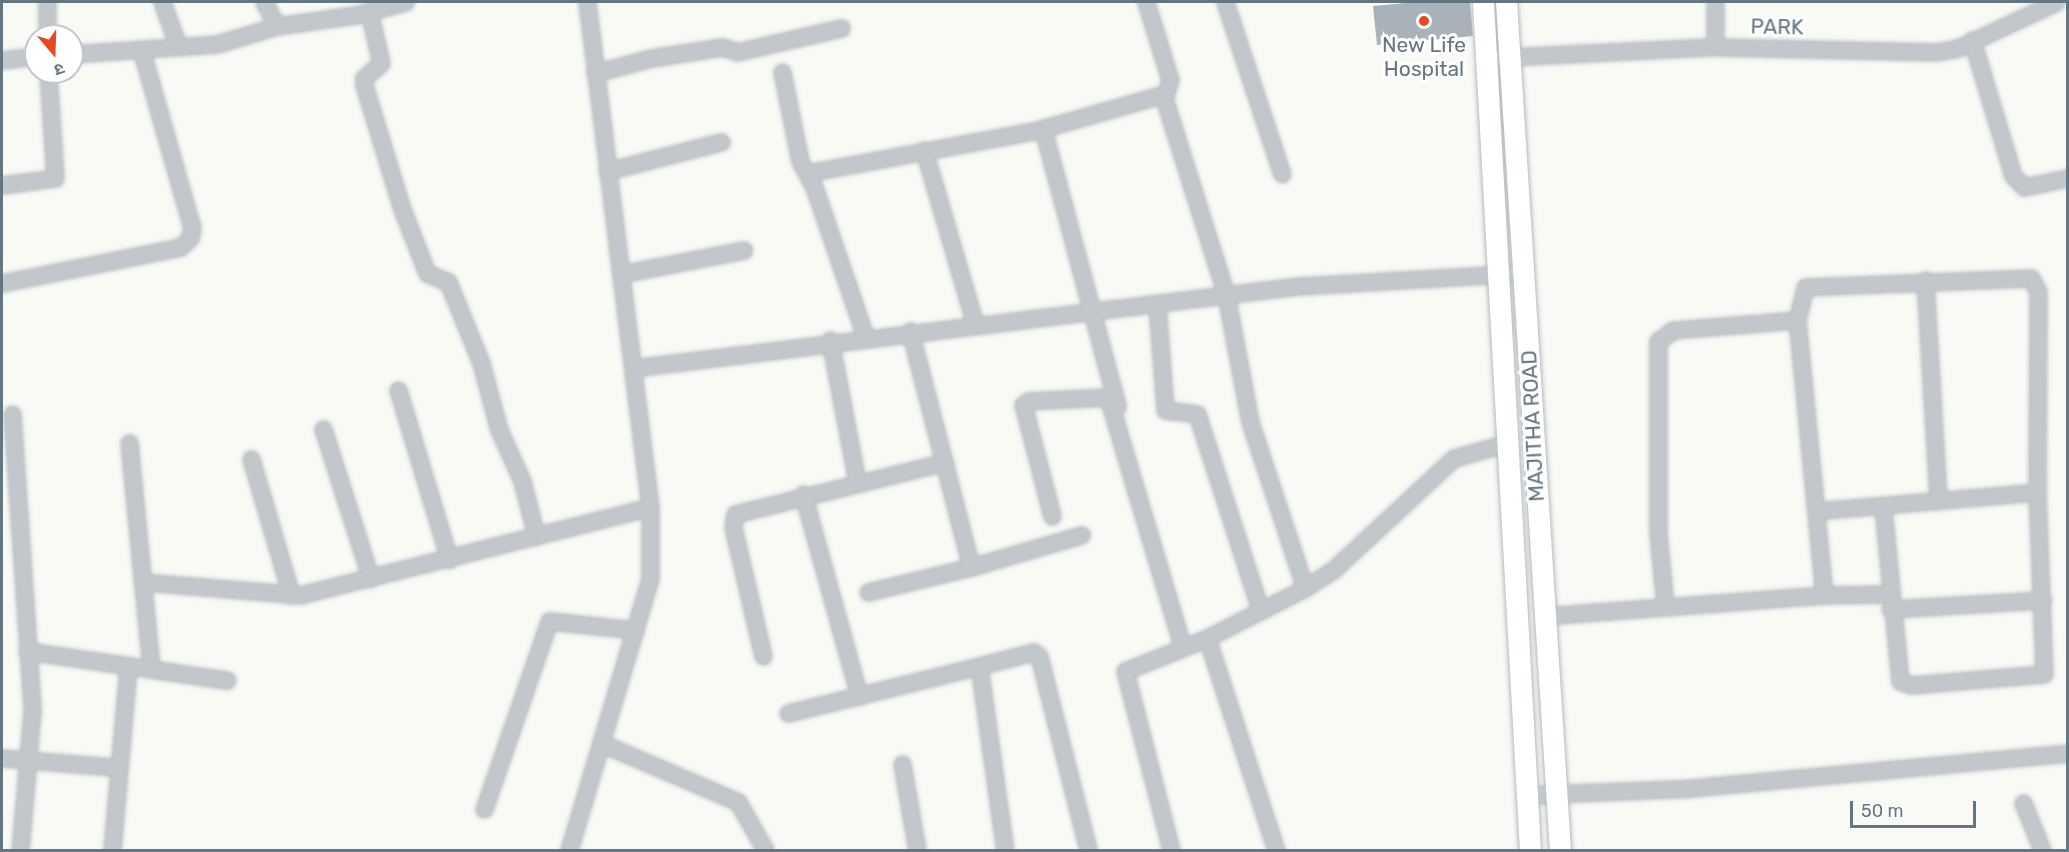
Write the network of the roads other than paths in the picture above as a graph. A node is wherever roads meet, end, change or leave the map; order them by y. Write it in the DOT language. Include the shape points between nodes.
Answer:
graph roads {
  1 [pos="47,2"];
  2 [pos="162,2"];
  3 [pos="264,2"];
  4 [pos="405,2"];
  5 [pos="587,2"];
  6 [pos="1146,2"];
  7 [pos="1225,2"];
  8 [pos="1483,2"];
  9 [pos="1506,2"];
  10 [pos="1715,2"];
  11 [pos="2056,2"];
  12 [pos="369,11"];
  13 [pos="47,24"];
  14 [pos="277,26"];
  15 [pos="841,28"];
  16 [pos="1972,40"];
  17 [pos="178,46"];
  18 [pos="1715,47"];
  19 [pos="141,49"];
  20 [pos="84,53"];
  21 [pos="24,57"];
  22 [pos="1509,57"];
  23 [pos="1486,58"];
  24 [pos="2,60"];
  25 [pos="782,72"];
  26 [pos="595,73"];
  27 [pos="49,84"];
  28 [pos="1164,94"];
  29 [pos="1043,129"];
  30 [pos="721,142"];
  31 [pos="924,150"];
  32 [pos="607,171"];
  33 [pos="807,173"];
  34 [pos="1282,174"];
  35 [pos="2067,178"];
  36 [pos="2,185"];
  37 [pos="744,250"];
  38 [pos="1498,273"];
  39 [pos="1523,273"];
  40 [pos="621,274"];
  41 [pos="1925,280"];
  42 [pos="2,283"];
  43 [pos="1226,295"];
  44 [pos="1157,305"];
  45 [pos="1093,313"];
  46 [pos="1797,320"];
  47 [pos="975,324"];
  48 [pos="910,331"];
  49 [pos="865,336"];
  50 [pos="830,340"];
  51 [pos="633,368"];
  52 [pos="398,390"];
  53 [pos="12,414"];
  54 [pos="323,429"];
  55 [pos="129,443"];
  56 [pos="1507,443"];
  57 [pos="251,459"];
  58 [pos="945,462"];
  59 [pos="857,482"];
  60 [pos="2037,492"];
  61 [pos="803,494"];
  62 [pos="1938,501"];
  63 [pos="650,507"];
  64 [pos="1883,507"];
  65 [pos="1816,511"];
  66 [pos="1052,516"];
  67 [pos="1081,534"];
  68 [pos="536,536"];
  69 [pos="448,559"];
  70 [pos="971,567"];
  71 [pos="1160,572"];
  72 [pos="371,579"];
  73 [pos="143,582"];
  74 [pos="1305,588"];
  75 [pos="868,592"];
  76 [pos="291,595"];
  77 [pos="1824,595"];
  78 [pos="2043,600"];
  79 [pos="1890,602"];
  80 [pos="1665,606"];
  81 [pos="1260,609"];
  82 [pos="1544,616"];
  83 [pos="636,630"];
  84 [pos="1207,638"];
  85 [pos="1182,646"];
  86 [pos="27,651"];
  87 [pos="762,656"];
  88 [pos="128,666"];
  89 [pos="979,666"];
  90 [pos="151,669"];
  91 [pos="226,680"];
  92 [pos="859,696"];
  93 [pos="788,713"];
  94 [pos="601,743"];
  95 [pos="2067,753"];
  96 [pos="2,758"];
  97 [pos="27,760"];
  98 [pos="902,764"];
  99 [pos="115,767"];
  100 [pos="1559,794"];
  101 [pos="1527,795"];
  102 [pos="2023,803"];
  103 [pos="484,808"];
  104 [pos="20,850"];
  105 [pos="112,850"];
  106 [pos="569,850"];
  107 [pos="765,850"];
  108 [pos="917,850"];
  109 [pos="1005,850"];
  110 [pos="1088,850"];
  111 [pos="1171,850"];
  112 [pos="1276,850"];
  113 [pos="1530,850"];
  114 [pos="1560,850"];
  115 [pos="2042,850"];
  1 -- 13 [label="street"];
  2 -- 17 [label="street"];
  3 -- 14 [label="street"];
  4 -- 12 [label="street"];
  5 -- 26 [label="street"];
  6 -- 28 [label="street" via="1170,80"];
  7 -- 34 [label="street"];
  8 -- 23 [label="main road, MAJITHA ROAD"];
  9 -- 22 [label="main road, MAJITHA ROAD"];
  10 -- 18 [label="street"];
  11 -- 16 [label="street, PARK"];
  12 -- 14 [label="street"];
  12 -- 68 [label="street" via="381,63 364,78 364,85 402,209 427,273 448,282 481,363 499,430 526,494"];
  14 -- 17 [label="street" via="217,44"];
  15 -- 26 [label="street" via="737,52 722,47 651,58"];
  16 -- 18 [label="street, PARK" via="1936,52"];
  16 -- 35 [label="street" via="2013,176 2024,188"];
  17 -- 19 [label="street"];
  18 -- 22 [label="street, PARK"];
  19 -- 20 [label="street"];
  19 -- 42 [label="street" via="192,228 190,238 180,247"];
  21 -- 24 [label="street"];
  22 -- 23 [label="street, PARK"];
  22 -- 39 [label="main road, MAJITHA ROAD"];
  23 -- 38 [label="main road, MAJITHA ROAD"];
  25 -- 33 [label="street" via="798,154"];
  26 -- 32 [label="street"];
  27 -- 36 [label="street" via="55,178"];
  28 -- 29 [label="street"];
  28 -- 43 [label="street"];
  29 -- 31 [label="street"];
  29 -- 45 [label="street"];
  30 -- 32 [label="street"];
  31 -- 33 [label="street"];
  31 -- 47 [label="street"];
  32 -- 40 [label="street"];
  33 -- 49 [label="street"];
  37 -- 40 [label="street"];
  38 -- 39 [label="street"];
  38 -- 43 [label="street" via="1321,284"];
  38 -- 56 [label="main road, MAJITHA ROAD"];
  39 -- 82 [label="main road, MAJITHA ROAD"];
  40 -- 51 [label="street"];
  41 -- 46 [label="street" via="1813,284 1805,287"];
  41 -- 60 [label="street" via="2025,276 2036,283"];
  41 -- 62 [label="street"];
  43 -- 44 [label="street"];
  43 -- 74 [label="street" via="1250,422"];
  44 -- 45 [label="street"];
  44 -- 81 [label="street" via="1165,410 1197,414"];
  45 -- 47 [label="street"];
  45 -- 71 [label="street"];
  46 -- 65 [label="street"];
  46 -- 80 [label="street" via="1673,330 1658,340 1658,533"];
  47 -- 48 [label="street"];
  48 -- 49 [label="street"];
  48 -- 58 [label="street"];
  49 -- 50 [label="street"];
  50 -- 51 [label="street"];
  50 -- 59 [label="street"];
  51 -- 63 [label="street"];
  52 -- 69 [label="street"];
  53 -- 86 [label="street"];
  54 -- 72 [label="street"];
  55 -- 73 [label="street"];
  56 -- 74 [label="street" via="1454,458 1334,569"];
  56 -- 101 [label="main road, MAJITHA ROAD"];
  57 -- 76 [label="street"];
  58 -- 59 [label="street"];
  58 -- 70 [label="street"];
  59 -- 61 [label="street"];
  60 -- 62 [label="street"];
  60 -- 78 [label="street"];
  61 -- 87 [label="street" via="742,510 733,520"];
  61 -- 92 [label="street"];
  62 -- 64 [label="street"];
  63 -- 68 [label="street"];
  63 -- 83 [label="street" via="650,579"];
  64 -- 65 [label="street"];
  64 -- 79 [label="street"];
  65 -- 77 [label="street"];
  66 -- 71 [label="street" via="1023,405 1028,401 1108,397"];
  67 -- 70 [label="street"];
  68 -- 69 [label="street"];
  69 -- 72 [label="street"];
  70 -- 75 [label="street"];
  71 -- 85 [label="street"];
  72 -- 76 [label="street"];
  73 -- 76 [label="street"];
  73 -- 90 [label="street"];
  74 -- 81 [label="street"];
  77 -- 79 [label="street"];
  77 -- 80 [label="street"];
  78 -- 79 [label="street"];
  78 -- 79 [label="street" via="2046,668 2041,676 1910,685 1897,677"];
  80 -- 82 [label="street"];
  81 -- 84 [label="street"];
  82 -- 100 [label="main road, MAJITHA ROAD"];
  83 -- 94 [label="street"];
  83 -- 103 [label="street" via="549,621"];
  84 -- 85 [label="street"];
  84 -- 112 [label="street"];
  85 -- 111 [label="street" via="1130,666 1124,674"];
  86 -- 88 [label="street"];
  86 -- 97 [label="street" via="32,711"];
  88 -- 90 [label="street"];
  88 -- 99 [label="street"];
  89 -- 92 [label="street"];
  89 -- 109 [label="street"];
  89 -- 110 [label="street" via="1033,652 1039,656"];
  90 -- 91 [label="street"];
  92 -- 93 [label="street"];
  94 -- 106 [label="street"];
  94 -- 107 [label="street" via="738,802"];
  95 -- 100 [label="street" via="1726,785"];
  96 -- 97 [label="street"];
  97 -- 99 [label="street"];
  97 -- 104 [label="street"];
  98 -- 108 [label="street"];
  99 -- 105 [label="street"];
  100 -- 101 [label="street"];
  100 -- 114 [label="main road, MAJITHA ROAD"];
  101 -- 113 [label="main road, MAJITHA ROAD"];
  102 -- 115 [label="street"];
}
